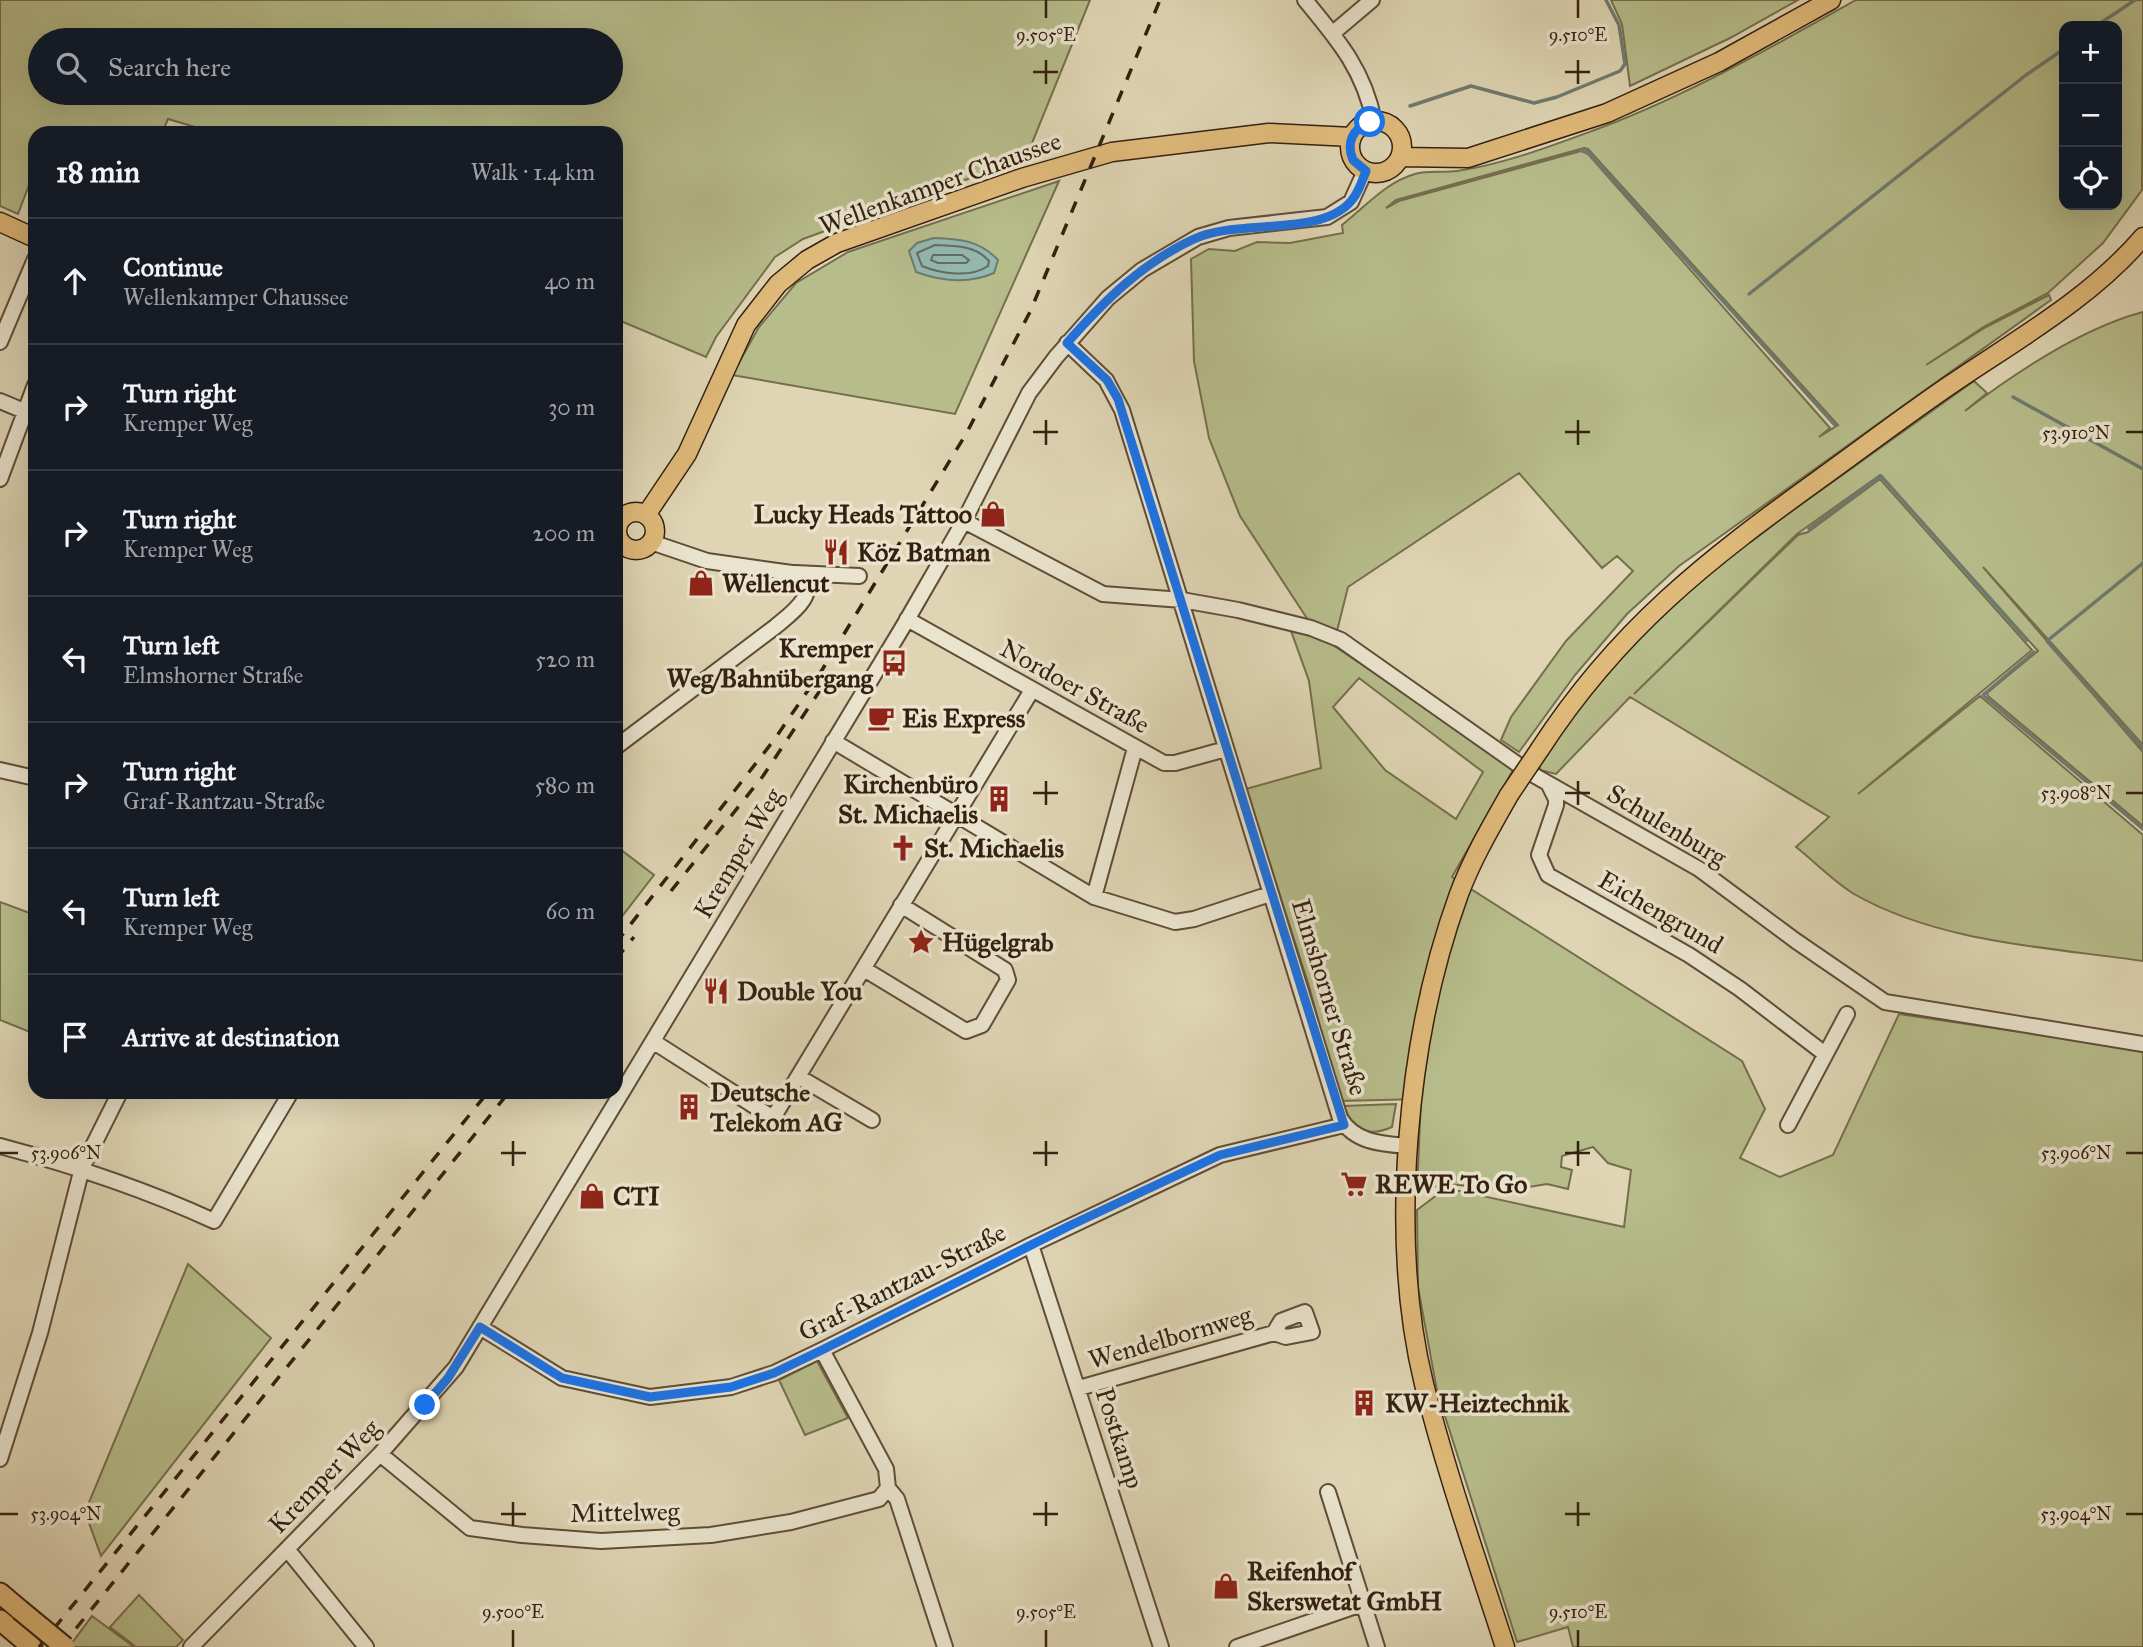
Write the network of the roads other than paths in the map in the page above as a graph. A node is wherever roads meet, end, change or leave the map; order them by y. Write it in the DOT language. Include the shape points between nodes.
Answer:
graph roads {
  1 [pos="1305,0"];
  2 [pos="1373,0"];
  3 [pos="1831,0"];
  4 [pos="1333,33"];
  5 [pos="1374,121"];
  6 [pos="1352,137"];
  7 [pos="1400,157"];
  8 [pos="1366,171"];
  9 [pos="0,222"];
  10 [pos="28,235"];
  11 [pos="2143,237"];
  12 [pos="28,276"];
  13 [pos="0,342"];
  14 [pos="1067,343"];
  15 [pos="0,401"];
  16 [pos="28,402"];
  17 [pos="24,411"];
  18 [pos="0,479"];
  19 [pos="623,513"];
  20 [pos="646,515"];
  21 [pos="964,521"];
  22 [pos="651,542"];
  23 [pos="623,545"];
  24 [pos="799,575"];
  25 [pos="859,576"];
  26 [pos="1182,600"];
  27 [pos="907,619"];
  28 [pos="1031,690"];
  29 [pos="833,741"];
  30 [pos="623,742"];
  31 [pos="1135,748"];
  32 [pos="1226,749"];
  33 [pos="0,770"];
  34 [pos="28,776"];
  35 [pos="1549,785"];
  36 [pos="957,815"];
  37 [pos="1270,894"];
  38 [pos="1094,897"];
  39 [pos="901,905"];
  40 [pos="864,970"];
  41 [pos="1847,1014"];
  42 [pos="654,1042"];
  43 [pos="2143,1044"];
  44 [pos="1825,1054"];
  45 [pos="799,1077"];
  46 [pos="623,1093"];
  47 [pos="116,1099"];
  48 [pos="287,1099"];
  49 [pos="619,1099"];
  50 [pos="872,1120"];
  51 [pos="1344,1125"];
  52 [pos="1788,1125"];
  53 [pos="0,1146"];
  54 [pos="1408,1146"];
  55 [pos="82,1168"];
  56 [pos="1031,1245"];
  57 [pos="480,1327"];
  58 [pos="1274,1333"];
  59 [pos="822,1350"];
  60 [pos="1079,1388"];
  61 [pos="380,1454"];
  62 [pos="0,1459"];
  63 [pos="888,1488"];
  64 [pos="1328,1492"];
  65 [pos="288,1549"];
  66 [pos="0,1593"];
  67 [pos="1362,1604"];
  68 [pos="4,1623"];
  69 [pos="32,1647"];
  70 [pos="65,1647"];
  71 [pos="191,1647"];
  72 [pos="366,1647"];
  73 [pos="944,1647"];
  74 [pos="1161,1647"];
  75 [pos="1237,1647"];
  76 [pos="1377,1647"];
  77 [pos="1505,1647"];
  1 -- 4 [label="street"];
  2 -- 4 [label="street"];
  3 -- 7 [label="main road" via="1719,62 1607,113 1468,158"];
  4 -- 5 [label="street" via="1364,80"];
  5 -- 6 [label="main road" via="1361,126"];
  5 -- 7 [label="main road" via="1388,124 1398,134"];
  6 -- 8 [label="main road" via="1351,156"];
  6 -- 20 [label="main road, Wellenkamper Chaussee" via="1269,133 1112,152 1021,178 837,243 778,284 746,325 687,454"];
  7 -- 8 [label="main road" via="1385,172"];
  8 -- 14 [label="street, Kremper Weg" via="1351,202 1327,217 1230,228 1175,248 1123,285"];
  9 -- 10 [label="main road"];
  11 -- 54 [label="main road, bridge" via="2080,297 1940,392 1684,581 1594,674 1509,795 1460,892 1428,1003"];
  12 -- 13 [label="street"];
  14 -- 21 [label="street, Kremper Weg" via="1022,405"];
  14 -- 26 [label="street, Elmshorner Straße" via="1107,380 1118,399"];
  15 -- 17 [label="street"];
  16 -- 17 [label="street"];
  17 -- 18 [label="street"];
  19 -- 20 [label="main road"];
  20 -- 22 [label="main road" via="655,528"];
  21 -- 26 [label="street, Schulenburg" via="1103,594"];
  21 -- 27 [label="street, Kremper Weg"];
  22 -- 23 [label="main road" via="636,550"];
  22 -- 24 [label="street" via="707,561"];
  24 -- 25 [label="street"];
  24 -- 30 [label="street" via="807,592 800,605"];
  26 -- 32 [label="street, Elmshorner Straße"];
  26 -- 35 [label="street, Schulenburg" via="1331,635"];
  27 -- 28 [label="street, Nordoer Straße"];
  27 -- 29 [label="street, Kremper Weg"];
  28 -- 31 [label="street, Nordoer Straße"];
  28 -- 36 [label="street"];
  29 -- 36 [label="street"];
  29 -- 42 [label="street, Kremper Weg"];
  31 -- 32 [label="street, Nordoer Straße" via="1168,764"];
  31 -- 38 [label="street"];
  32 -- 37 [label="street, Elmshorner Straße"];
  33 -- 34 [label="street"];
  35 -- 43 [label="street, Schulenburg" via="1678,855 1893,1005"];
  35 -- 44 [label="street, Eichengrund" via="1556,799 1555,811 1539,855 1548,875 1689,954"];
  36 -- 38 [label="street"];
  36 -- 39 [label="street"];
  37 -- 38 [label="street" via="1175,922"];
  37 -- 51 [label="street, Elmshorner Straße"];
  39 -- 40 [label="street"];
  39 -- 40 [label="street" via="1005,970 1008,980 982,1025 966,1031"];
  40 -- 45 [label="street"];
  41 -- 44 [label="street"];
  42 -- 45 [label="street" via="773,1118"];
  42 -- 46 [label="street, Kremper Weg"];
  44 -- 52 [label="street"];
  45 -- 50 [label="street"];
  47 -- 55 [label="street"];
  48 -- 55 [label="street" via="214,1221"];
  49 -- 57 [label="street, Kremper Weg"];
  51 -- 54 [label="street, Elmshorner Straße" via="1365,1140"];
  51 -- 56 [label="street, Graf-Rantzau-Straße" via="1220,1155"];
  53 -- 55 [label="street"];
  54 -- 77 [label="main road" via="1406,1265 1424,1383"];
  55 -- 62 [label="street" via="37,1344"];
  56 -- 59 [label="street, Graf-Rantzau-Straße"];
  56 -- 60 [label="street, Postkamp"];
  57 -- 59 [label="street, Graf-Rantzau-Straße" via="562,1378 650,1397 731,1387"];
  57 -- 61 [label="street, Kremper Weg" via="448,1378"];
  58 -- 60 [label="street, Wendelbornweg"];
  59 -- 63 [label="street" via="886,1469"];
  60 -- 74 [label="street, Postkamp"];
  61 -- 63 [label="street, Mittelweg" via="470,1528 601,1541 711,1535 791,1522 879,1499"];
  61 -- 65 [label="street, Kremper Weg"];
  63 -- 73 [label="street" via="897,1499"];
  64 -- 67 [label="street"];
  65 -- 71 [label="street, Kremper Weg"];
  65 -- 72 [label="street"];
  66 -- 70 [label="highway, bridge"];
  67 -- 75 [label="street"];
  67 -- 76 [label="street"];
  68 -- 69 [label="highway"];
}
